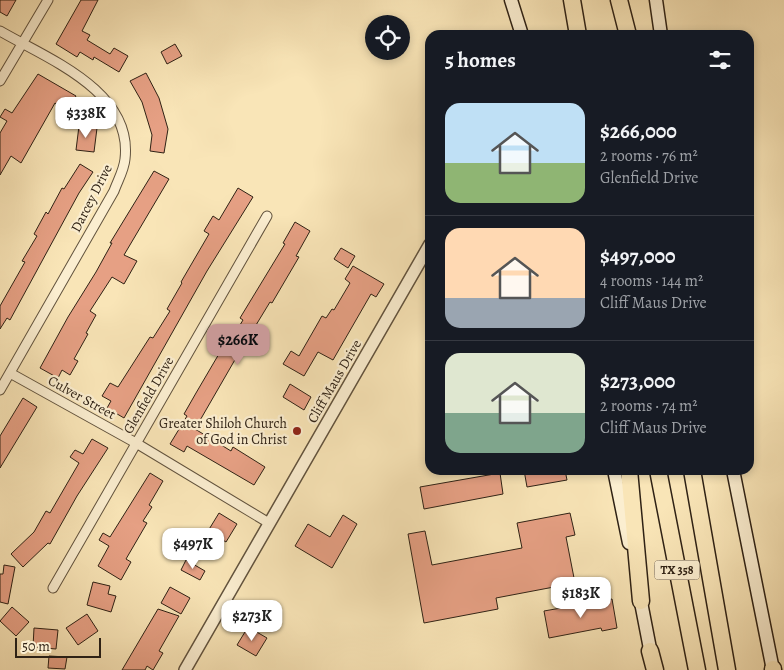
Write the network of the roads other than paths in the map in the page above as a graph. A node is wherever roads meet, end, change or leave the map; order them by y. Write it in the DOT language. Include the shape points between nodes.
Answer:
graph roads {
  1 [pos="48,0"];
  2 [pos="511,0"];
  3 [pos="572,0"];
  4 [pos="611,0"];
  5 [pos="619,0"];
  6 [pos="656,0"];
  7 [pos="520,30"];
  8 [pos="577,30"];
  9 [pos="616,30"];
  10 [pos="627,30"];
  11 [pos="660,30"];
  12 [pos="0,31"];
  13 [pos="22,44"];
  14 [pos="0,81"];
  15 [pos="267,216"];
  16 [pos="425,253"];
  17 [pos="10,372"];
  18 [pos="0,390"];
  19 [pos="136,443"];
  20 [pos="615,475"];
  21 [pos="629,475"];
  22 [pos="659,475"];
  23 [pos="693,475"];
  24 [pos="735,475"];
  25 [pos="269,523"];
  26 [pos="53,588"];
  27 [pos="641,601"];
  28 [pos="650,650"];
  29 [pos="184,670"];
  30 [pos="654,670"];
  31 [pos="697,670"];
  32 [pos="727,670"];
  33 [pos="773,670"];
  1 -- 13 [label="street"];
  2 -- 7 [label="main road"];
  3 -- 8 [label="highway"];
  4 -- 9 [label="highway"];
  5 -- 10 [label="highway"];
  6 -- 11 [label="main road"];
  12 -- 13 [label="street, Darcey Drive"];
  13 -- 14 [label="street"];
  13 -- 17 [label="street, Darcey Drive" via="85,81 103,96 121,122 125,158 114,191"];
  15 -- 19 [label="street, Glenfield Drive"];
  16 -- 25 [label="street, Cliff Maus Drive"];
  17 -- 18 [label="street, Darcey Drive"];
  17 -- 19 [label="street, Culver Street"];
  19 -- 25 [label="street, Culver Street"];
  19 -- 26 [label="street, Glenfield Drive"];
  20 -- 27 [label="main road"];
  21 -- 27 [label="highway"];
  22 -- 31 [label="highway, TX 358"];
  23 -- 32 [label="highway, TX 358"];
  24 -- 33 [label="main road"];
  25 -- 29 [label="street, Cliff Maus Drive"];
  27 -- 28 [label="main road"];
  28 -- 30 [label="highway"];
}
